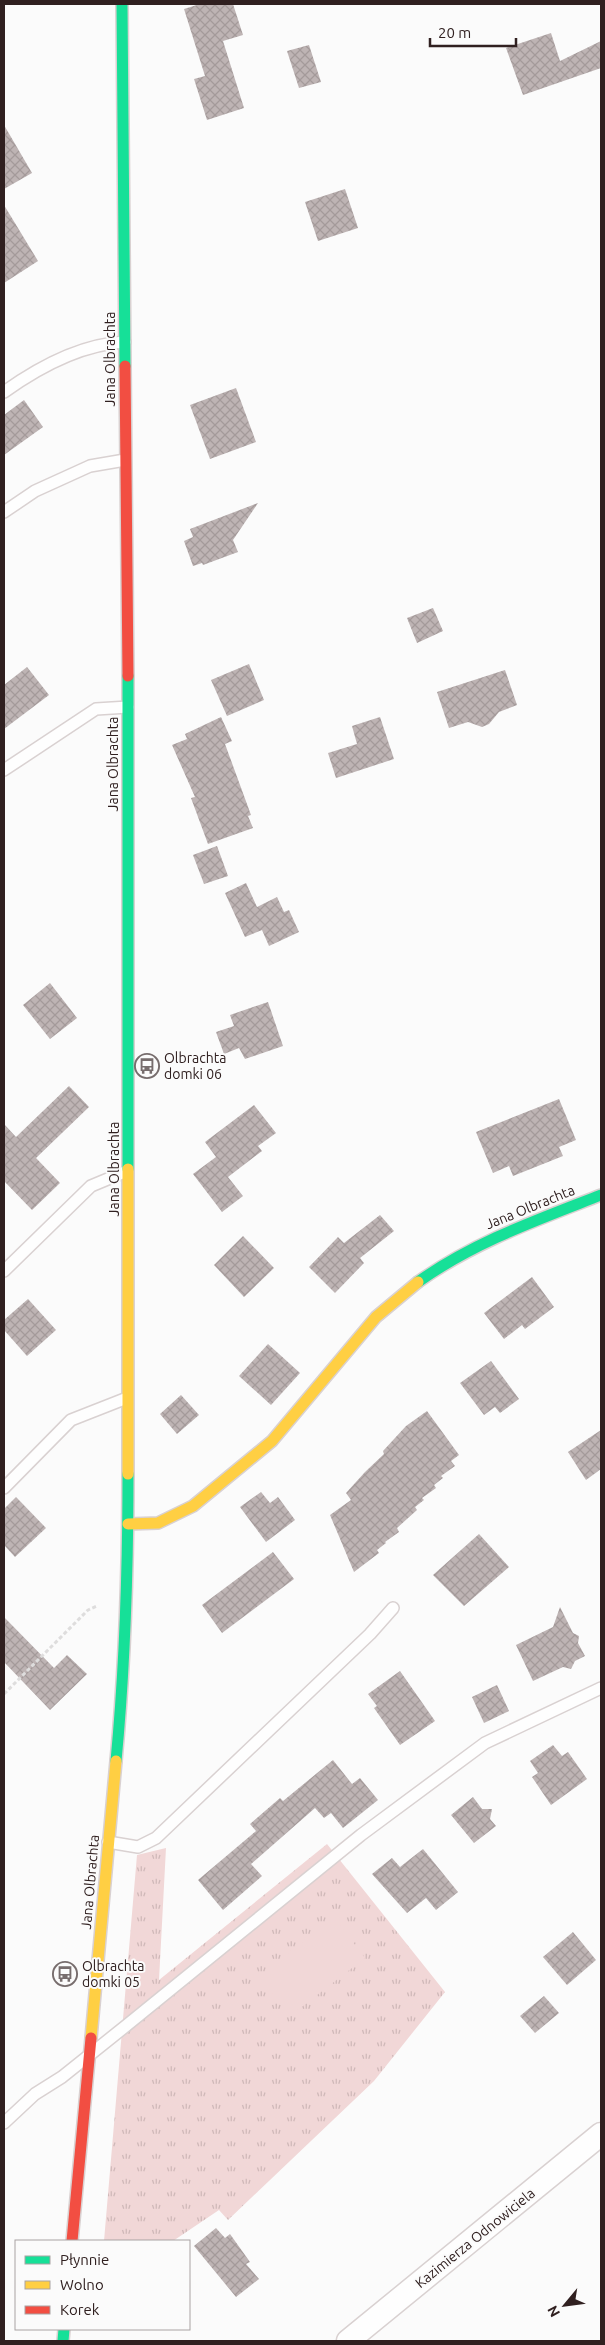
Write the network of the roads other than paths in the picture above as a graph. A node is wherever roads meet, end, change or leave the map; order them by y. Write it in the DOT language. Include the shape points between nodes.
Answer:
graph roads {
  1 [pos="122,4"];
  2 [pos="125,342"];
  3 [pos="4,392"];
  4 [pos="125,460"];
  5 [pos="4,512"];
  6 [pos="128,707"];
  7 [pos="4,770"];
  8 [pos="129,1170"];
  9 [pos="601,1195"];
  10 [pos="4,1271"];
  11 [pos="128,1398"];
  12 [pos="4,1488"];
  13 [pos="128,1524"];
  14 [pos="393,1608"];
  15 [pos="601,1688"];
  16 [pos="108,1842"];
  17 [pos="90,2054"];
  18 [pos="4,2123"];
  19 [pos="601,2134"];
  20 [pos="72,2240"];
  21 [pos="348,2341"];
  1 -- 2 [label="street, Jana Olbrachta"];
  2 -- 3 [label="lane" via="104,343 34,371"];
  2 -- 4 [label="street, Jana Olbrachta"];
  4 -- 5 [label="lane" via="90,466 35,491"];
  4 -- 6 [label="street, Jana Olbrachta"];
  6 -- 7 [label="lane" via="96,710"];
  6 -- 8 [label="street, Jana Olbrachta"];
  8 -- 10 [label="lane" via="90,1186"];
  8 -- 11 [label="street, Jana Olbrachta"];
  9 -- 13 [label="street, Jana Olbrachta" via="498,1235 442,1265 376,1317 272,1442 208,1495 158,1523"];
  11 -- 12 [label="lane" via="71,1420"];
  11 -- 13 [label="street, Jana Olbrachta"];
  13 -- 16 [label="street, Jana Olbrachta" via="120,1716"];
  14 -- 16 [label="lane" via="370,1634 156,1838 138,1848"];
  15 -- 17 [label="lane" via="485,1743 361,1835"];
  16 -- 17 [label="street, Jana Olbrachta"];
  17 -- 18 [label="lane" via="34,2094"];
  17 -- 20 [label="street, Jana Olbrachta"];
  19 -- 21 [label="street, Kazimierza Odnowiciela"];
}
